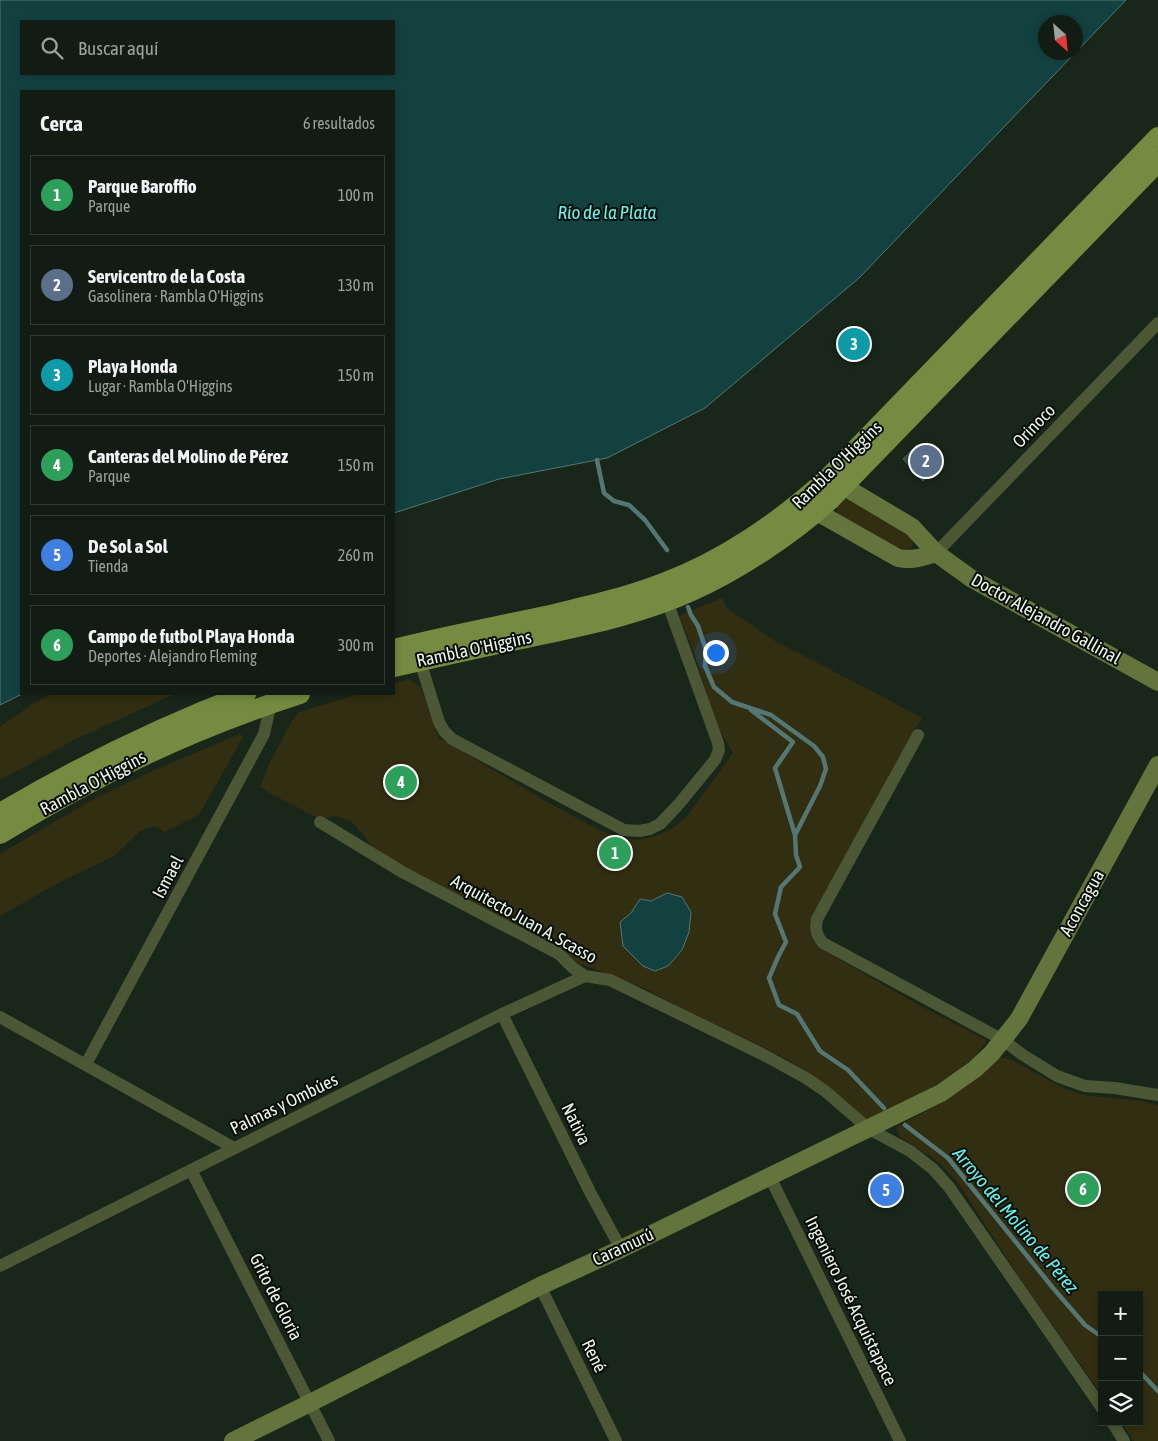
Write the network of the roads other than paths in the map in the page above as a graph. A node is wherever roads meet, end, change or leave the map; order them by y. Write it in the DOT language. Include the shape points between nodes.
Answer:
graph roads {
  1 [pos="1158,137"];
  2 [pos="1158,162"];
  3 [pos="1158,323"];
  4 [pos="836,482"];
  5 [pos="817,512"];
  6 [pos="936,552"];
  7 [pos="667,601"];
  8 [pos="395,649"];
  9 [pos="420,661"];
  10 [pos="395,667"];
  11 [pos="1158,682"];
  12 [pos="243,695"];
  13 [pos="297,695"];
  14 [pos="272,703"];
  15 [pos="918,735"];
  16 [pos="1158,765"];
  17 [pos="0,813"];
  18 [pos="320,822"];
  19 [pos="0,834"];
  20 [pos="585,976"];
  21 [pos="502,1014"];
  22 [pos="0,1017"];
  23 [pos="1003,1040"];
  24 [pos="86,1064"];
  25 [pos="1158,1095"];
  26 [pos="869,1129"];
  27 [pos="234,1148"];
  28 [pos="191,1170"];
  29 [pos="770,1177"];
  30 [pos="621,1249"];
  31 [pos="0,1266"];
  32 [pos="540,1286"];
  33 [pos="1098,1402"];
  34 [pos="310,1403"];
  35 [pos="1115,1426"];
  36 [pos="233,1441"];
  37 [pos="329,1441"];
  38 [pos="616,1441"];
  39 [pos="900,1441"];
  40 [pos="1124,1441"];
  1 -- 4 [label="main road, Rambla O'Higgins"];
  2 -- 4 [label="main road, Rambla O'Higgins"];
  3 -- 6 [label="street, Orinoco"];
  4 -- 5 [label="main road, Rambla O'Higgins"];
  4 -- 6 [label="main road, Doctor Alejandro Gallinal" via="912,527"];
  4 -- 8 [label="main road, Rambla O'Higgins" via="806,498 723,554 663,583 577,608"];
  5 -- 6 [label="main road" via="898,558 915,559"];
  5 -- 7 [label="main road, Rambla O'Higgins" via="732,570"];
  6 -- 11 [label="main road, Doctor Alejandro Gallinal" via="972,579"];
  7 -- 9 [label="main road, Rambla O'Higgins" via="584,626"];
  7 -- 9 [label="street" via="719,750 715,760 678,805 660,824 650,829 624,830 452,739 439,722"];
  9 -- 10 [label="main road, Rambla O'Higgins"];
  12 -- 17 [label="main road, Rambla O'Higgins" via="120,747"];
  13 -- 14 [label="main road, Rambla O'Higgins"];
  14 -- 19 [label="main road, Rambla O'Higgins" via="152,752 87,784"];
  14 -- 24 [label="street, Ismael" via="264,734"];
  15 -- 23 [label="street" via="817,919 816,931 823,943"];
  16 -- 23 [label="main road, Aconcagua" via="1023,1013"];
  18 -- 20 [label="street, Arquitecto Juan A. Scasso" via="404,873 559,954"];
  20 -- 21 [label="street, Palmas y Ombúes"];
  20 -- 26 [label="street, Arquitecto Juan A. Scasso" via="610,980 788,1068 826,1091"];
  21 -- 27 [label="street, Palmas y Ombúes"];
  21 -- 30 [label="street, Nativa"];
  22 -- 24 [label="street"];
  23 -- 25 [label="street" via="1057,1076 1079,1084"];
  23 -- 26 [label="main road, Caramurú" via="975,1069 941,1093"];
  24 -- 27 [label="street"];
  26 -- 29 [label="main road, Caramurú"];
  26 -- 33 [label="street, Arquitecto Juan A. Scasso" via="910,1150 949,1186"];
  27 -- 28 [label="street, Palmas y Ombúes"];
  28 -- 31 [label="street, Palmas y Ombúes"];
  28 -- 34 [label="street, Grito de Gloria"];
  29 -- 30 [label="main road, Caramurú"];
  29 -- 39 [label="street, Ingeniero José Acquistapace"];
  30 -- 32 [label="main road, Caramurú"];
  32 -- 34 [label="main road, Caramurú"];
  32 -- 38 [label="street, René"];
  34 -- 36 [label="main road, Caramurú"];
  34 -- 37 [label="street, Grito de Gloria"];
  35 -- 40 [label="street"];
}
